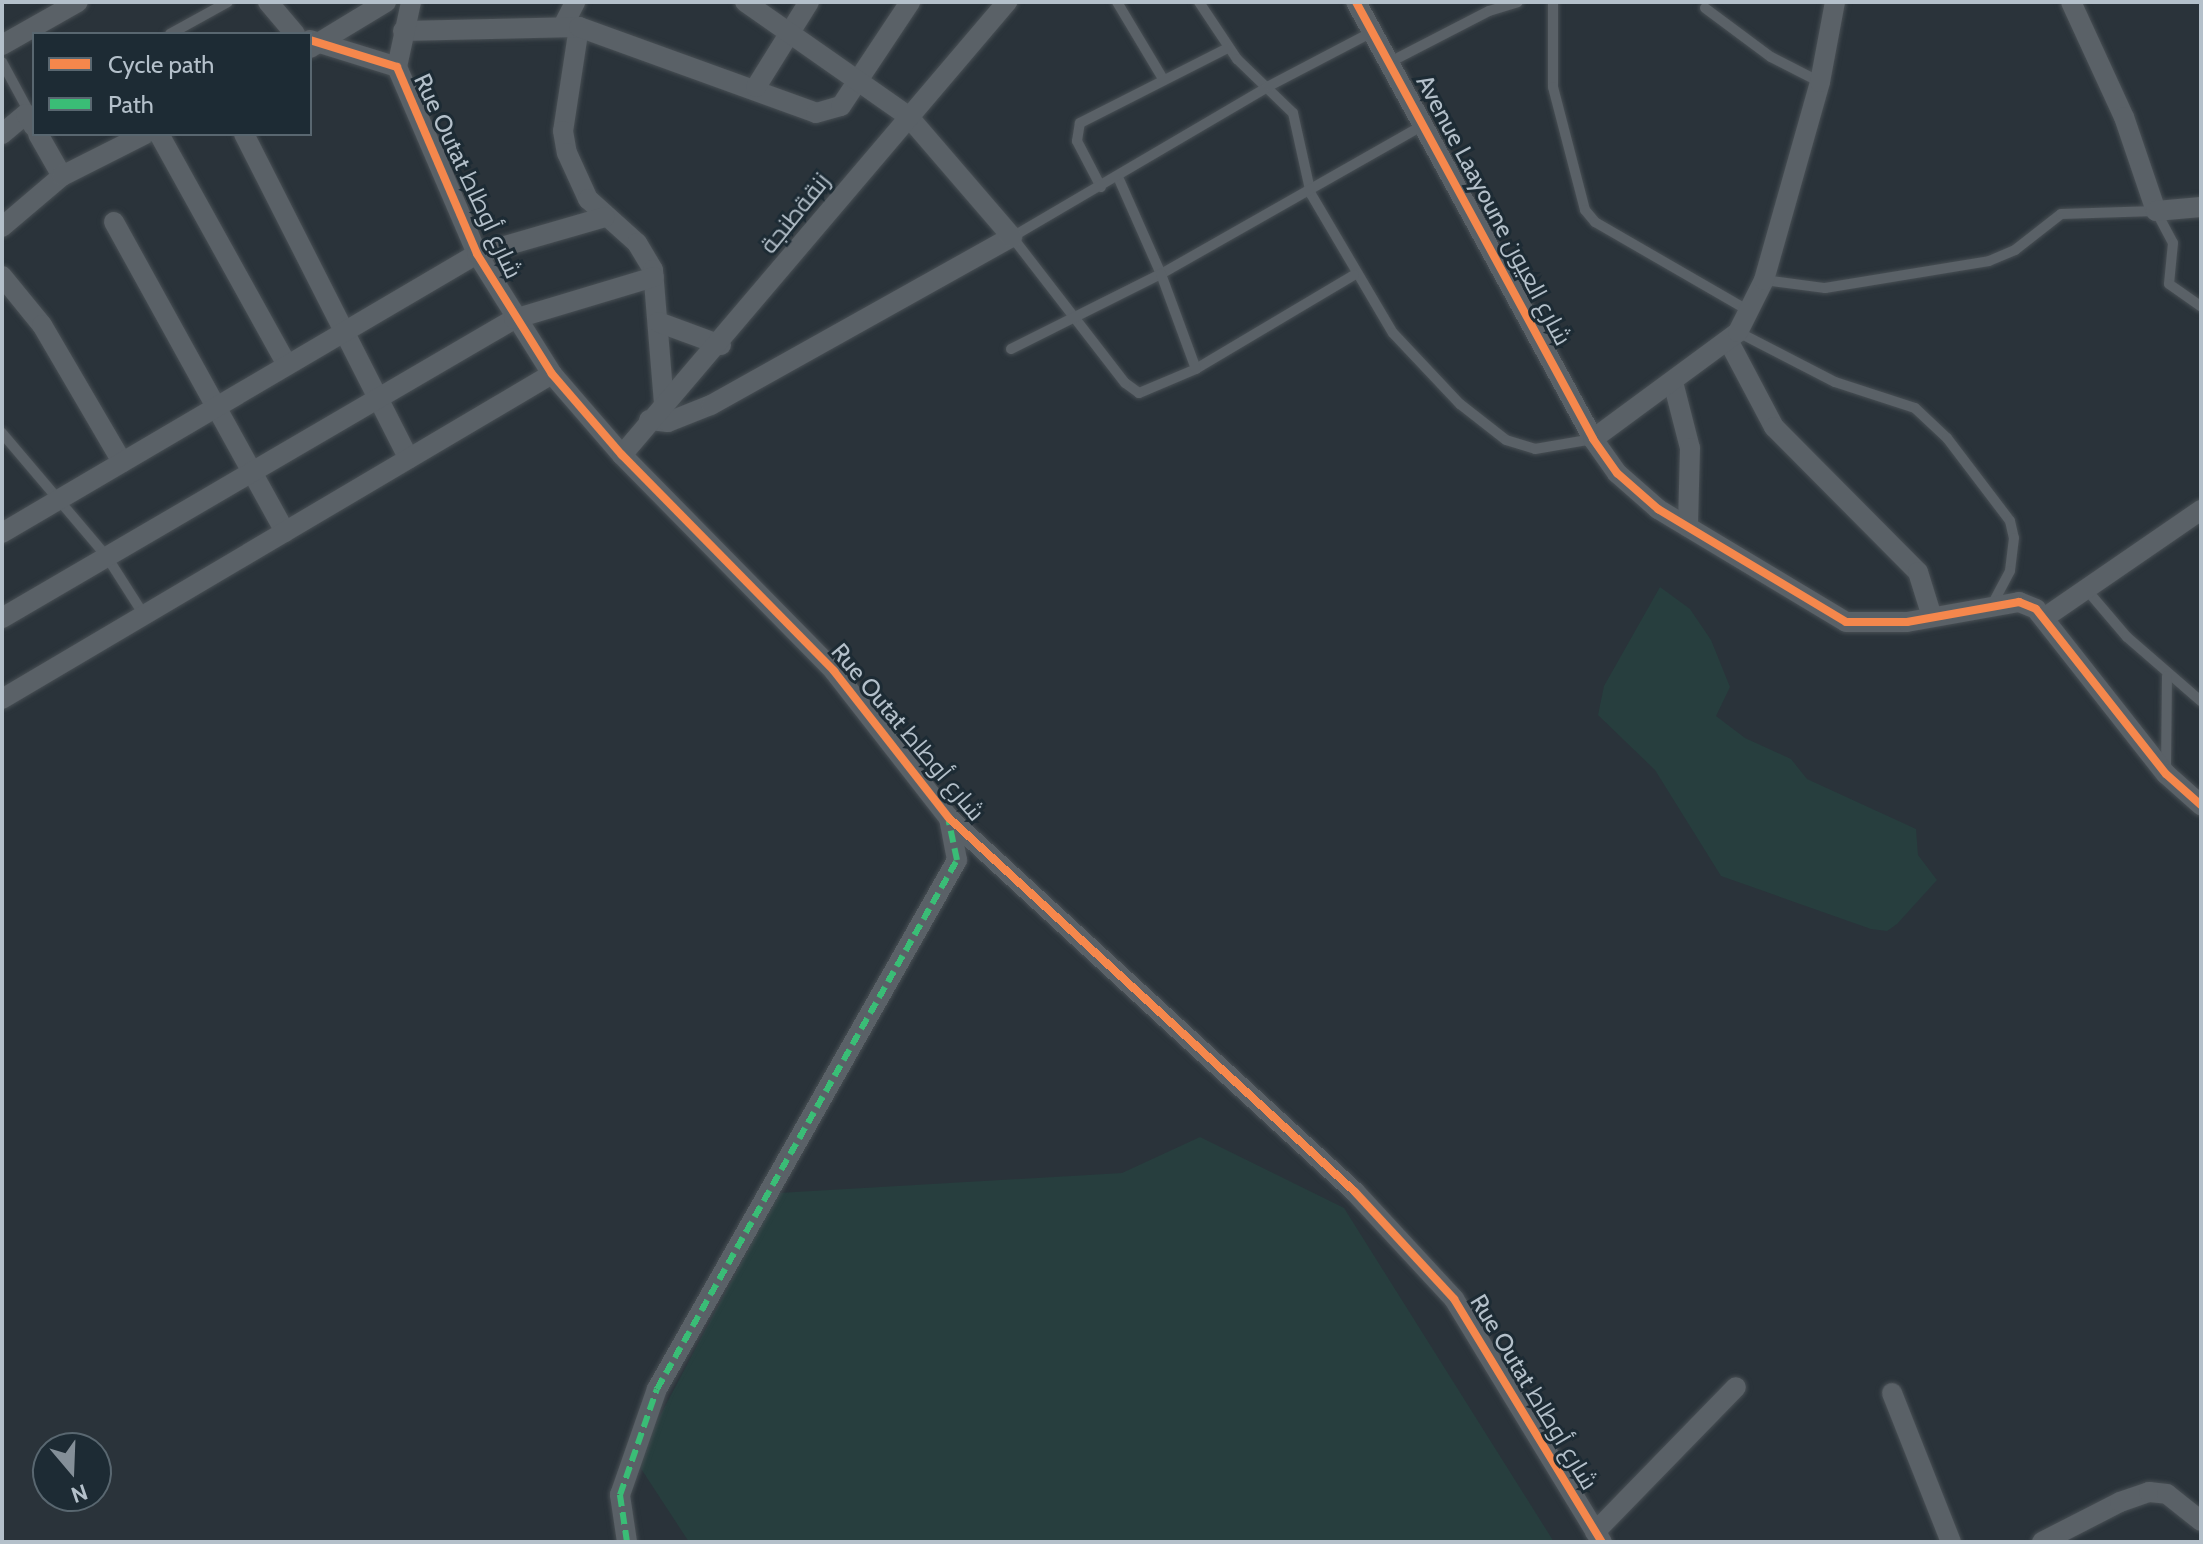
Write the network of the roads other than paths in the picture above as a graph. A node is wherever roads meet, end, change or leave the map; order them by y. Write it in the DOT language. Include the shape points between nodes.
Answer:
graph roads {
  1 [pos="78,2"];
  2 [pos="228,2"];
  3 [pos="268,2"];
  4 [pos="386,2"];
  5 [pos="411,2"];
  6 [pos="575,2"];
  7 [pos="745,2"];
  8 [pos="809,2"];
  9 [pos="910,2"];
  10 [pos="1007,2"];
  11 [pos="1117,2"];
  12 [pos="1199,2"];
  13 [pos="1356,2"];
  14 [pos="1518,2"];
  15 [pos="1553,2"];
  16 [pos="1835,2"];
  17 [pos="2071,2"];
  18 [pos="1705,8"];
  19 [pos="571,26"];
  20 [pos="403,31"];
  21 [pos="1374,31"];
  22 [pos="174,32"];
  23 [pos="293,32"];
  24 [pos="789,33"];
  25 [pos="313,44"];
  26 [pos="2,45"];
  27 [pos="1228,48"];
  28 [pos="1392,61"];
  29 [pos="2,62"];
  30 [pos="397,67"];
  31 [pos="1163,79"];
  32 [pos="859,82"];
  33 [pos="1820,82"];
  34 [pos="1269,86"];
  35 [pos="756,87"];
  36 [pos="908,116"];
  37 [pos="31,117"];
  38 [pos="1425,124"];
  39 [pos="2,134"];
  40 [pos="39,136"];
  41 [pos="141,136"];
  42 [pos="160,136"];
  43 [pos="245,136"];
  44 [pos="62,176"];
  45 [pos="1118,177"];
  46 [pos="1101,187"];
  47 [pos="1311,194"];
  48 [pos="2201,207"];
  49 [pos="2156,211"];
  50 [pos="605,217"];
  51 [pos="114,222"];
  52 [pos="2,227"];
  53 [pos="1012,237"];
  54 [pos="477,254"];
  55 [pos="1161,274"];
  56 [pos="1354,275"];
  57 [pos="2,276"];
  58 [pos="654,277"];
  59 [pos="1764,280"];
  60 [pos="2201,306"];
  61 [pos="1749,311"];
  62 [pos="514,319"];
  63 [pos="1075,320"];
  64 [pos="658,322"];
  65 [pos="345,332"];
  66 [pos="1734,337"];
  67 [pos="721,345"];
  68 [pos="1011,349"];
  69 [pos="287,365"];
  70 [pos="1196,369"];
  71 [pos="552,374"];
  72 [pos="1673,382"];
  73 [pos="379,398"];
  74 [pos="664,403"];
  75 [pos="218,406"];
  76 [pos="649,420"];
  77 [pos="2,433"];
  78 [pos="1593,439"];
  79 [pos="622,455"];
  80 [pos="409,459"];
  81 [pos="122,462"];
  82 [pos="253,472"];
  83 [pos="60,498"];
  84 [pos="2201,510"];
  85 [pos="1688,527"];
  86 [pos="285,532"];
  87 [pos="2,533"];
  88 [pos="107,557"];
  89 [pos="2086,589"];
  90 [pos="1992,605"];
  91 [pos="144,615"];
  92 [pos="1932,617"];
  93 [pos="2,618"];
  94 [pos="2044,618"];
  95 [pos="2167,676"];
  96 [pos="2,699"];
  97 [pos="2201,701"];
  98 [pos="2166,774"];
  99 [pos="2201,805"];
  100 [pos="949,818"];
  101 [pos="1736,1387"];
  102 [pos="1892,1393"];
  103 [pos="2201,1521"];
  104 [pos="1598,1537"];
  105 [pos="627,1542"];
  106 [pos="1951,1542"];
  107 [pos="2042,1542"];
  1 -- 26 [label="street"];
  2 -- 22 [label="lane"];
  3 -- 23 [label="street"];
  4 -- 25 [label="street"];
  5 -- 20 [label="street"];
  6 -- 19 [label="street"];
  7 -- 24 [label="street"];
  8 -- 24 [label="street"];
  9 -- 32 [label="street"];
  10 -- 36 [label="street, زنقةطنجة"];
  11 -- 31 [label="lane"];
  12 -- 27 [label="lane"];
  13 -- 21 [label="street, Avenue Laayoune شارع العيون"];
  14 -- 28 [label="lane" via="1489,11"];
  15 -- 61 [label="lane" via="1553,87 1585,210 1595,222"];
  16 -- 33 [label="street"];
  17 -- 49 [label="street" via="2124,117"];
  18 -- 33 [label="lane" via="1771,57"];
  19 -- 20 [label="street"];
  19 -- 35 [label="street"];
  19 -- 50 [label="street" via="563,131 575,176"];
  20 -- 30 [label="street"];
  21 -- 28 [label="street, Avenue Laayoune شارع العيون"];
  21 -- 34 [label="lane"];
  24 -- 32 [label="street"];
  24 -- 35 [label="street"];
  25 -- 30 [label="street, Rue Outat شارع أوطاط"];
  27 -- 31 [label="lane"];
  27 -- 34 [label="lane"];
  28 -- 38 [label="street, Avenue Laayoune شارع العيون"];
  29 -- 37 [label="lane"];
  30 -- 54 [label="street, Rue Outat شارع أوطاط"];
  31 -- 46 [label="lane" via="1076,129"];
  32 -- 35 [label="street" via="841,106 816,113"];
  32 -- 36 [label="street"];
  33 -- 59 [label="street"];
  34 -- 45 [label="lane"];
  34 -- 47 [label="lane" via="1293,113"];
  36 -- 53 [label="street"];
  36 -- 67 [label="street, زنقةطنجة"];
  37 -- 39 [label="street"];
  38 -- 47 [label="lane"];
  38 -- 78 [label="street, Avenue Laayoune شارع العيون"];
  40 -- 44 [label="street"];
  41 -- 44 [label="street"];
  42 -- 69 [label="street"];
  43 -- 65 [label="street"];
  44 -- 52 [label="street"];
  45 -- 46 [label="lane"];
  45 -- 55 [label="lane"];
  46 -- 53 [label="lane"];
  47 -- 55 [label="lane"];
  47 -- 56 [label="lane"];
  48 -- 49 [label="street"];
  49 -- 59 [label="lane" via="2061,214 2015,250 1989,261 1825,288"];
  49 -- 60 [label="lane" via="2173,243 2169,284"];
  50 -- 54 [label="street"];
  50 -- 58 [label="street" via="637,243"];
  51 -- 75 [label="street"];
  53 -- 63 [label="lane"];
  53 -- 76 [label="street" via="711,405 668,422"];
  54 -- 62 [label="street, Rue Outat شارع أوطاط"];
  54 -- 65 [label="street"];
  55 -- 63 [label="lane"];
  55 -- 70 [label="lane"];
  56 -- 70 [label="lane"];
  56 -- 78 [label="lane" via="1393,333 1484,426 1535,449"];
  57 -- 81 [label="street" via="42,325"];
  58 -- 62 [label="street"];
  58 -- 64 [label="street"];
  59 -- 61 [label="street"];
  61 -- 66 [label="street"];
  62 -- 71 [label="street, Rue Outat شارع أوطاط"];
  62 -- 73 [label="street"];
  63 -- 68 [label="lane"];
  63 -- 70 [label="lane" via="1139,393"];
  64 -- 67 [label="street"];
  64 -- 74 [label="street"];
  65 -- 69 [label="street"];
  65 -- 73 [label="street"];
  66 -- 72 [label="street"];
  66 -- 90 [label="lane" via="1835,382 1915,408 1947,438 2010,521 2010,571"];
  66 -- 92 [label="street" via="1774,427 1918,572"];
  67 -- 74 [label="street, زنقةطنجة"];
  69 -- 75 [label="street"];
  71 -- 79 [label="street, Rue Outat شارع أوطاط"];
  71 -- 80 [label="street"];
  72 -- 78 [label="street"];
  72 -- 85 [label="street" via="1690,448"];
  73 -- 80 [label="street"];
  73 -- 82 [label="street"];
  74 -- 76 [label="street, زنقةطنجة"];
  75 -- 81 [label="street"];
  75 -- 82 [label="street"];
  76 -- 79 [label="street, زنقةطنجة"];
  77 -- 83 [label="lane"];
  78 -- 85 [label="street, Avenue Laayoune شارع العيون" via="1617,473"];
  79 -- 100 [label="street, Rue Outat شارع أوطاط" via="834,671"];
  80 -- 86 [label="street"];
  81 -- 83 [label="street"];
  82 -- 86 [label="street"];
  82 -- 88 [label="street"];
  83 -- 87 [label="street"];
  83 -- 88 [label="lane"];
  84 -- 89 [label="street"];
  85 -- 92 [label="street, Avenue Laayoune شارع العيون" via="1846,622 1875,625"];
  86 -- 91 [label="street"];
  88 -- 91 [label="lane"];
  88 -- 93 [label="street"];
  89 -- 94 [label="street"];
  89 -- 95 [label="lane"];
  90 -- 92 [label="street, Avenue Laayoune شارع العيون"];
  90 -- 94 [label="street, Avenue Laayoune شارع العيون" via="2019,602"];
  91 -- 96 [label="street"];
  94 -- 98 [label="street"];
  95 -- 97 [label="lane"];
  95 -- 98 [label="lane"];
  98 -- 99 [label="street"];
  100 -- 104 [label="street, Rue Outat شارع أوطاط" via="1355,1192 1454,1299"];
  100 -- 105 [label="street" via="957,860 657,1389 620,1495"];
  101 -- 104 [label="street"];
  102 -- 106 [label="street"];
  103 -- 107 [label="street" via="2167,1494 2149,1492"];
}
